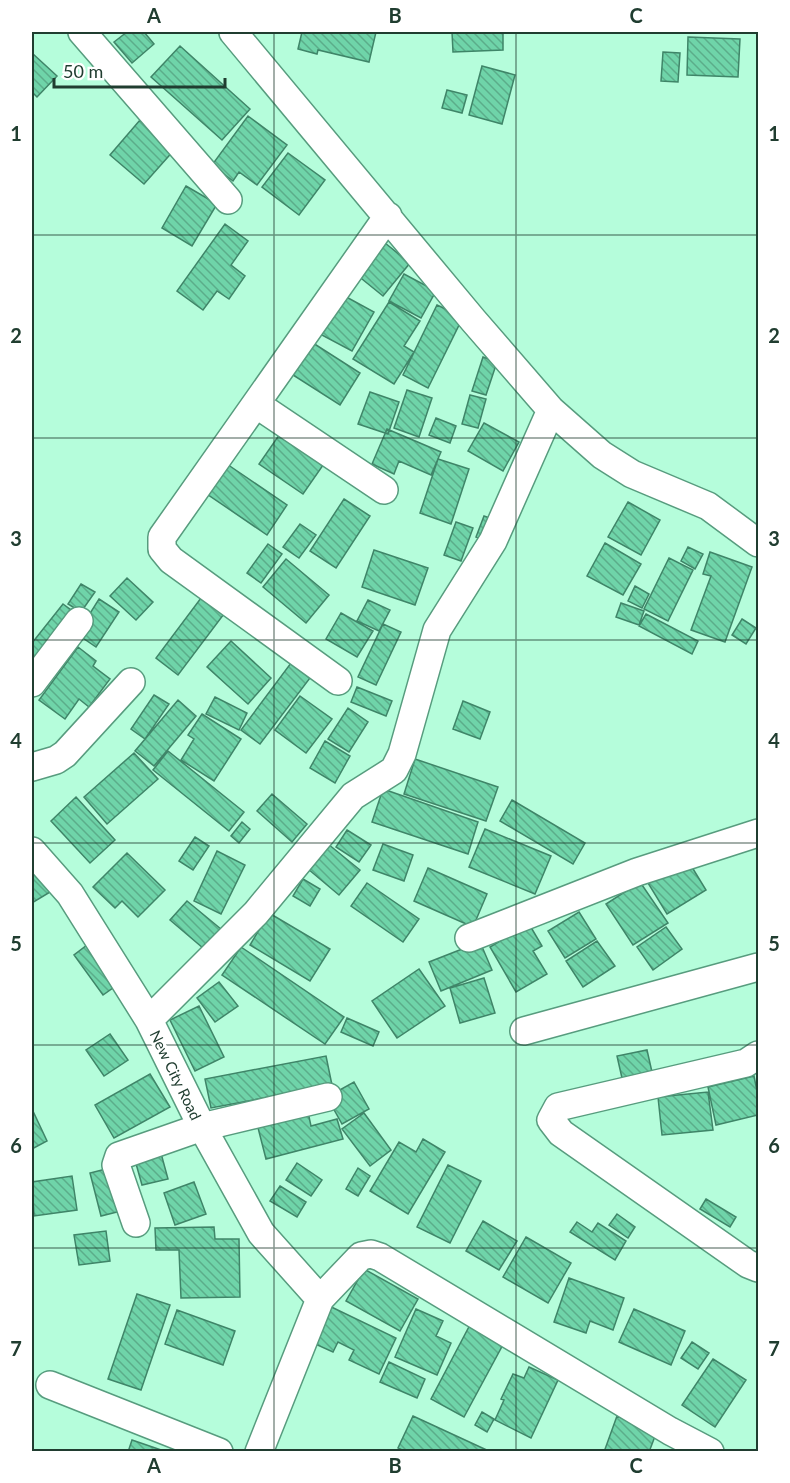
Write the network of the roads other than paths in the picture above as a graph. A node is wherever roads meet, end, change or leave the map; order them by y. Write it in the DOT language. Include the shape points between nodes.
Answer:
graph roads {
  1 [pos="82,32"];
  2 [pos="233,32"];
  3 [pos="228,200"];
  4 [pos="388,216"];
  5 [pos="256,404"];
  6 [pos="551,410"];
  7 [pos="384,490"];
  8 [pos="759,543"];
  9 [pos="79,621"];
  10 [pos="338,681"];
  11 [pos="130,682"];
  12 [pos="32,683"];
  13 [pos="32,767"];
  14 [pos="759,833"];
  15 [pos="32,851"];
  16 [pos="469,938"];
  17 [pos="759,967"];
  18 [pos="149,1020"];
  19 [pos="524,1031"];
  20 [pos="759,1055"];
  21 [pos="328,1097"];
  22 [pos="202,1127"];
  23 [pos="136,1223"];
  24 [pos="759,1268"];
  25 [pos="320,1299"];
  26 [pos="50,1385"];
  27 [pos="219,1452"];
  28 [pos="259,1452"];
  29 [pos="710,1452"];
  1 -- 3 [label="street"];
  2 -- 4 [label="street"];
  4 -- 5 [label="street"];
  4 -- 6 [label="street"];
  5 -- 7 [label="street"];
  5 -- 10 [label="street" via="162,537 162,549 171,560"];
  6 -- 8 [label="street" via="602,455 632,474 708,506"];
  6 -- 18 [label="street" via="493,541 437,630 394,770 353,796 256,913"];
  9 -- 12 [label="street"];
  11 -- 13 [label="street" via="65,754"];
  14 -- 16 [label="street" via="637,872"];
  15 -- 18 [label="street, New City Road" via="70,894"];
  17 -- 19 [label="street"];
  18 -- 22 [label="street, New City Road"];
  20 -- 24 [label="street" via="746,1064 558,1107 551,1120 561,1133"];
  21 -- 22 [label="street"];
  22 -- 23 [label="street" via="119,1156 116,1165"];
  22 -- 25 [label="street, New City Road" via="261,1233"];
  25 -- 28 [label="street"];
  25 -- 29 [label="street" via="361,1256 380,1257"];
  26 -- 27 [label="street"];
}
